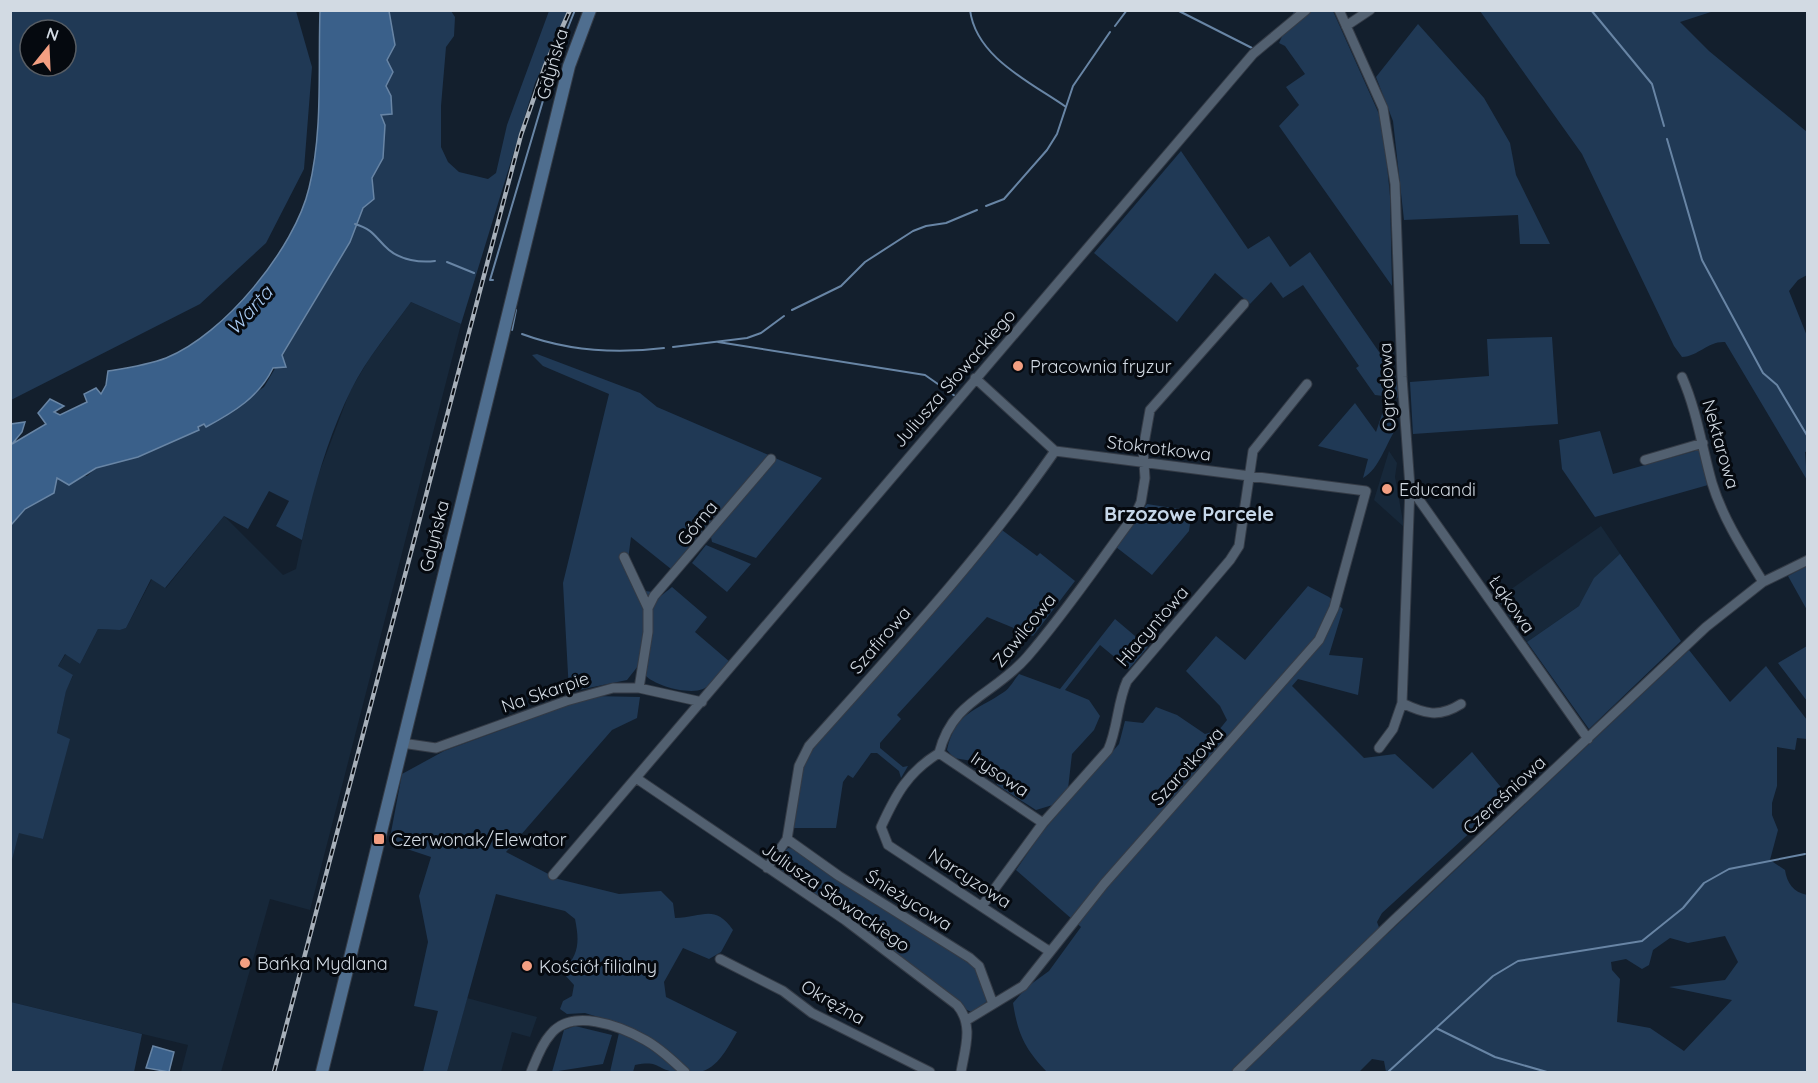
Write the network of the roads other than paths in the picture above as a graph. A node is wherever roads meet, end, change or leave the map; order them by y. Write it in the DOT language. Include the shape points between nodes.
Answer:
graph roads {
  1 [pos="590,10"];
  2 [pos="1306,10"];
  3 [pos="1339,10"];
  4 [pos="1370,10"];
  5 [pos="1346,26"];
  6 [pos="1244,304"];
  7 [pos="1682,377"];
  8 [pos="975,378"];
  9 [pos="1307,384"];
  10 [pos="1703,443"];
  11 [pos="1055,451"];
  12 [pos="771,459"];
  13 [pos="1645,460"];
  14 [pos="1144,462"];
  15 [pos="1249,476"];
  16 [pos="1410,487"];
  17 [pos="1366,491"];
  18 [pos="624,557"];
  19 [pos="1808,560"];
  20 [pos="1763,582"];
  21 [pos="648,608"];
  22 [pos="639,688"];
  23 [pos="702,702"];
  24 [pos="1402,703"];
  25 [pos="1461,704"];
  26 [pos="1588,739"];
  27 [pos="402,743"];
  28 [pos="1379,748"];
  29 [pos="939,753"];
  30 [pos="636,778"];
  31 [pos="1043,823"];
  32 [pos="787,839"];
  33 [pos="767,868"];
  34 [pos="553,875"];
  35 [pos="982,906"];
  36 [pos="1049,951"];
  37 [pos="720,959"];
  38 [pos="993,1004"];
  39 [pos="967,1020"];
  40 [pos="322,1072"];
  41 [pos="531,1072"];
  42 [pos="685,1072"];
  43 [pos="930,1072"];
  44 [pos="961,1072"];
  45 [pos="1237,1072"];
  1 -- 27 [label="main road, Gdyńska" via="568,66"];
  2 -- 8 [label="street, Juliusza Słowackiego" via="1253,54"];
  3 -- 5 [label="street, Ogrodowa"];
  4 -- 5 [label="street"];
  5 -- 16 [label="street, Ogrodowa" via="1379,97 1390,141"];
  6 -- 14 [label="street, Zawilcowa" via="1150,410"];
  7 -- 10 [label="street, Nektarowa"];
  8 -- 11 [label="street"];
  8 -- 23 [label="street, Juliusza Słowackiego"];
  9 -- 15 [label="street, Hiacyntowa" via="1257,443"];
  10 -- 13 [label="street"];
  10 -- 20 [label="street, Nektarowa" via="1713,486 1736,539"];
  11 -- 14 [label="street, Stokrotkowa"];
  11 -- 32 [label="street, Szafirowa" via="1021,501 808,746 799,766"];
  12 -- 21 [label="street, Górna" via="654,596"];
  14 -- 15 [label="street, Stokrotkowa"];
  14 -- 29 [label="street, Zawilcowa" via="1144,486 1136,513 1027,657 1004,681 960,710 943,735"];
  15 -- 17 [label="street, Stokrotkowa"];
  15 -- 31 [label="street, Hiacyntowa" via="1239,546 1127,681 1108,750"];
  16 -- 24 [label="street, Ogrodowa"];
  16 -- 26 [label="street, Łąkowa"];
  17 -- 36 [label="street, Szarotkowa" via="1334,608 1319,640"];
  18 -- 21 [label="street"];
  19 -- 20 [label="street, Czereśniowa"];
  20 -- 26 [label="street, Czereśniowa" via="1706,627"];
  21 -- 22 [label="street"];
  22 -- 23 [label="street, Na Skarpie"];
  22 -- 27 [label="street, Na Skarpie" via="589,693 436,748"];
  23 -- 30 [label="street, Juliusza Słowackiego"];
  24 -- 25 [label="street" via="1437,714 1446,714"];
  24 -- 28 [label="street, Ogrodowa" via="1393,729"];
  26 -- 45 [label="street, Czereśniowa"];
  27 -- 40 [label="main road, Gdyńska"];
  29 -- 31 [label="street, Irysowa"];
  29 -- 35 [label="street, Narcyzowa" via="918,766 893,802 882,827 888,845"];
  30 -- 33 [label="street, Juliusza Słowackiego"];
  30 -- 34 [label="street, Juliusza Słowackiego"];
  31 -- 35 [label="street, Hiacyntowa"];
  32 -- 33 [label="street, Szafirowa"];
  32 -- 38 [label="street, Śnieżycowa" via="970,958 979,966"];
  33 -- 39 [label="street, Juliusza Słowackiego" via="888,952 957,1005"];
  35 -- 36 [label="street, Narcyzowa"];
  36 -- 38 [label="street, Szarotkowa" via="1023,986"];
  37 -- 43 [label="street, Okrężna" via="783,991 812,1013"];
  38 -- 39 [label="street, Szarotkowa"];
  39 -- 44 [label="street"];
  41 -- 42 [label="street" via="550,1035 577,1021 611,1026 646,1040"];
}
